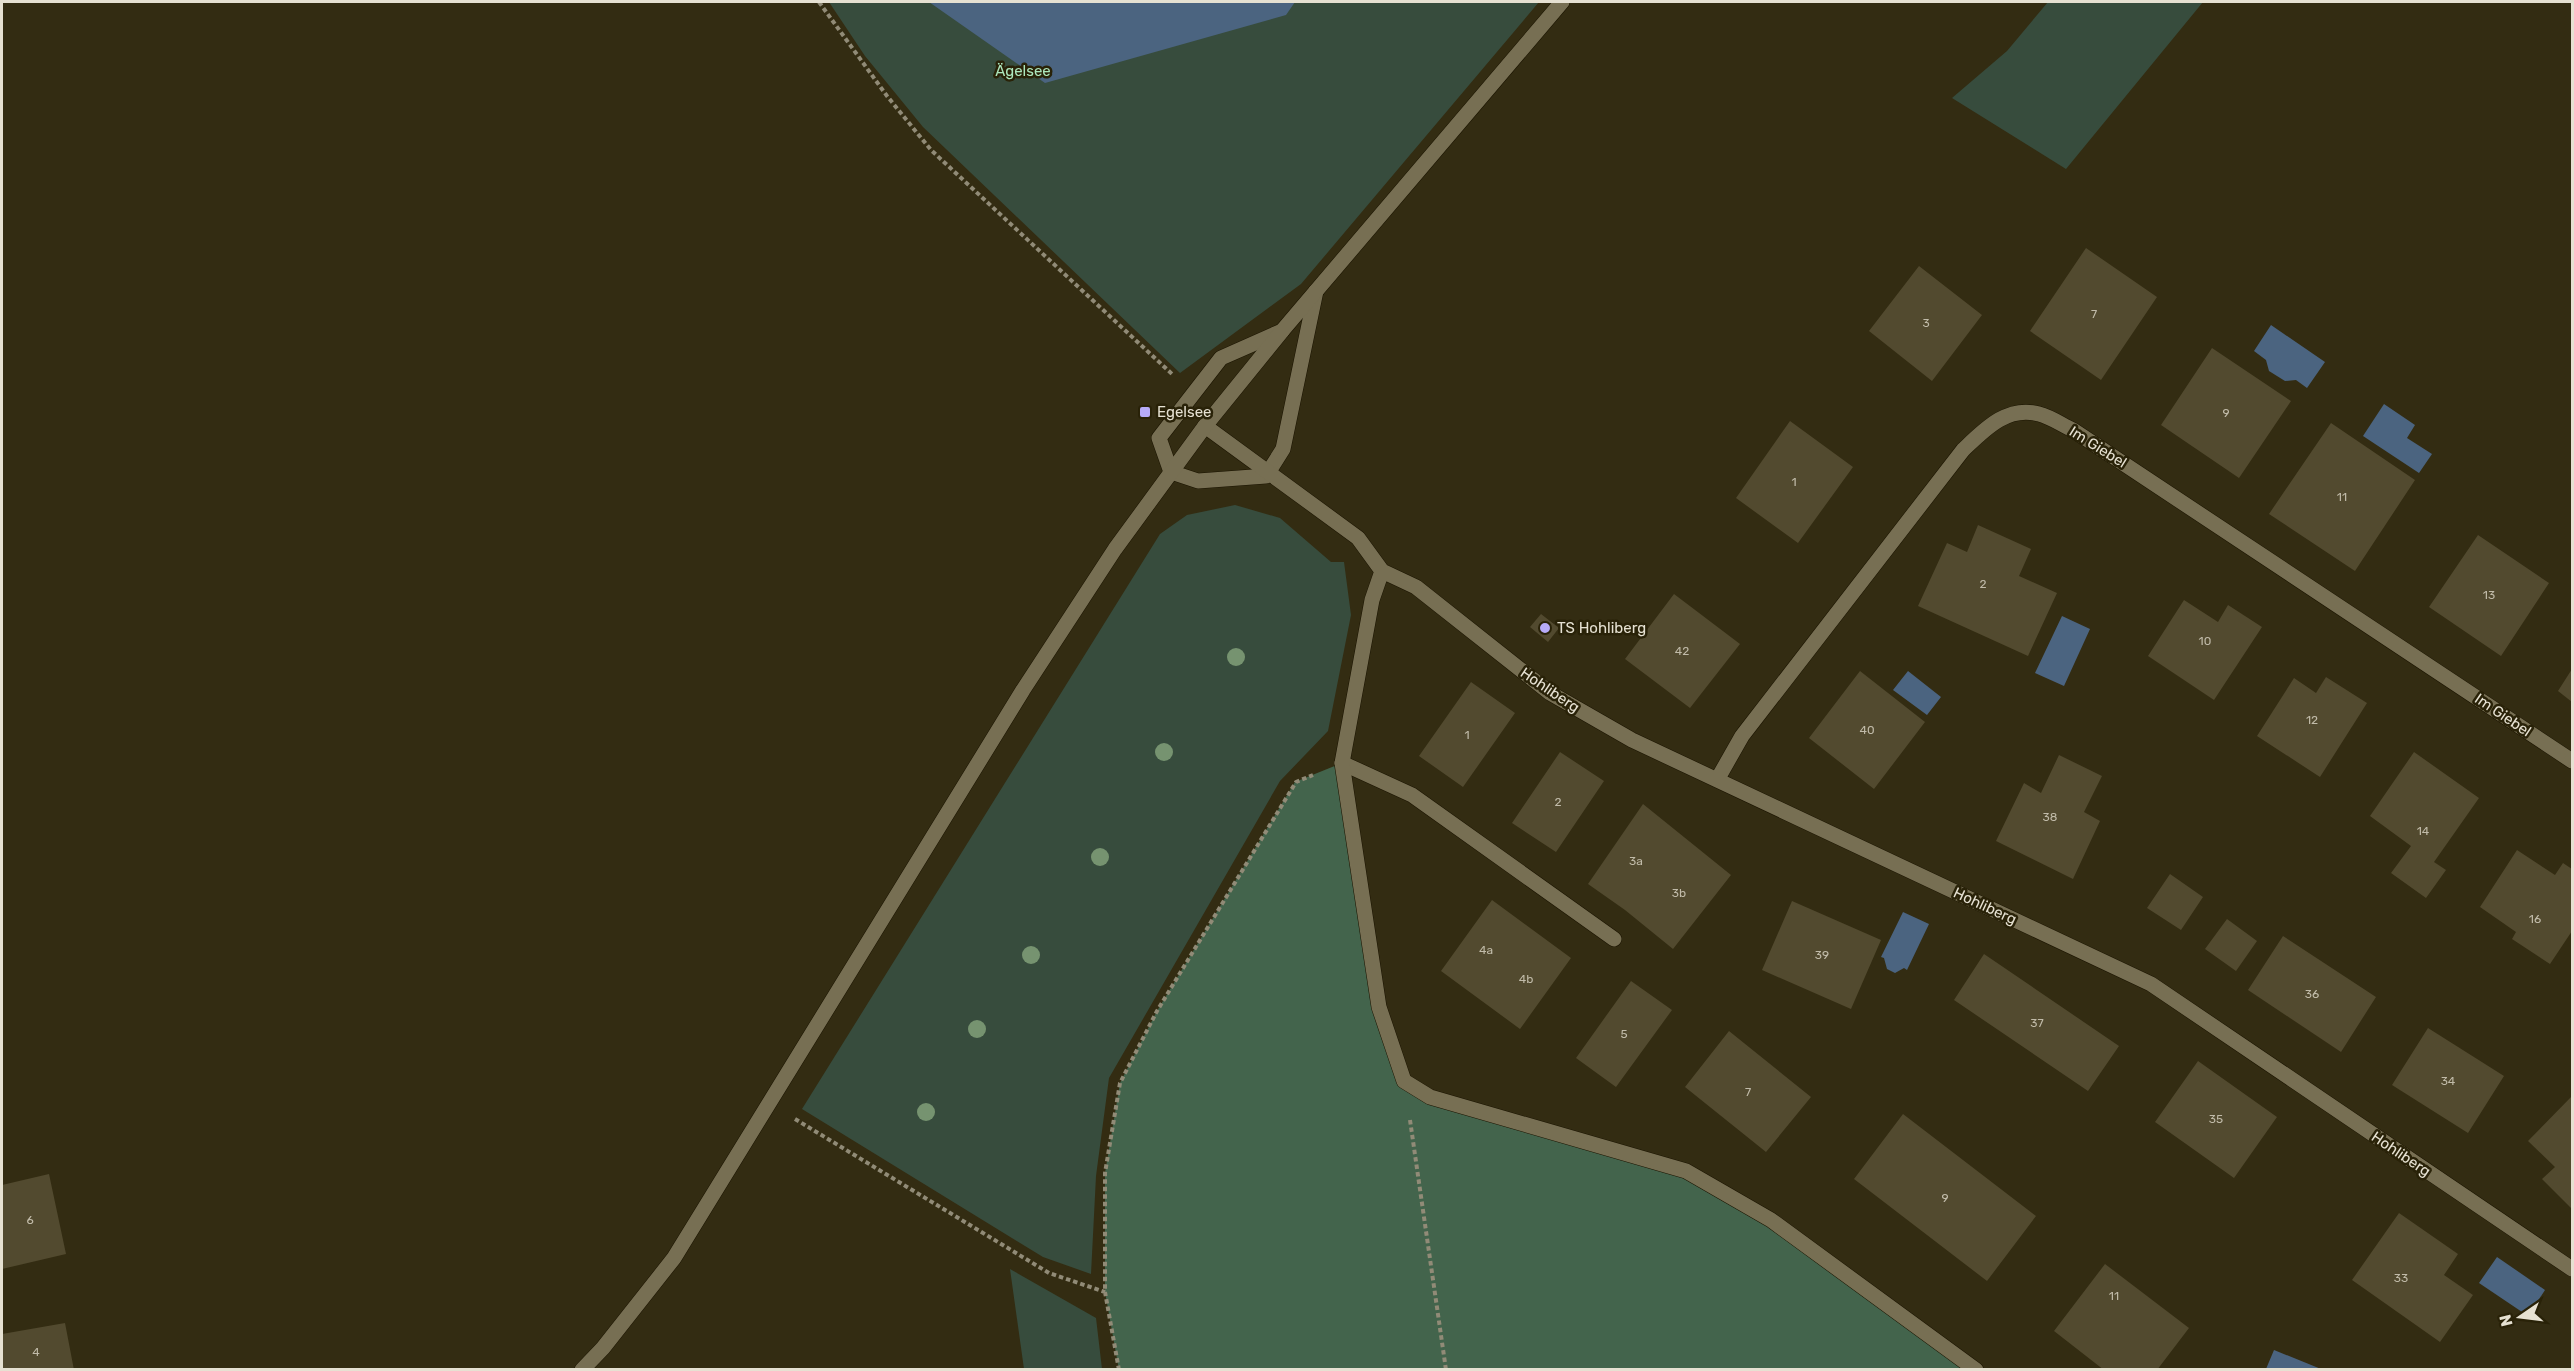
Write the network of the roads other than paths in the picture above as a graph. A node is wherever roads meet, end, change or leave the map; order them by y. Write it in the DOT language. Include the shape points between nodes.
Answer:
graph roads {
  1 [pos="1562,2"];
  2 [pos="1316,291"];
  3 [pos="1282,331"];
  4 [pos="1205,426"];
  5 [pos="1171,472"];
  6 [pos="1270,472"];
  7 [pos="1382,572"];
  8 [pos="2572,761"];
  9 [pos="1342,763"];
  10 [pos="1717,780"];
  11 [pos="1614,939"];
  12 [pos="2572,1269"];
  13 [pos="582,1370"];
  14 [pos="1976,1370"];
  1 -- 2 [label="street"];
  2 -- 3 [label="street"];
  2 -- 6 [label="street" via="1283,449"];
  3 -- 4 [label="street"];
  3 -- 5 [label="street" via="1221,358 1159,438"];
  4 -- 5 [label="street"];
  4 -- 6 [label="street"];
  5 -- 6 [label="street" via="1198,481 1266,476"];
  5 -- 13 [label="street" via="1115,549 1023,690 674,1258"];
  6 -- 7 [label="street" via="1358,538"];
  7 -- 9 [label="street" via="1372,600"];
  7 -- 10 [label="street, Hohliberg" via="1416,587 1550,693 1632,740"];
  8 -- 10 [label="street, Im Giebel" via="2073,430 2039,414 2011,413 1987,427 1963,450 1742,736"];
  9 -- 11 [label="street" via="1412,795"];
  9 -- 14 [label="street" via="1379,1007 1404,1081 1430,1097 1686,1171 1772,1220"];
  10 -- 12 [label="street, Hohliberg" via="2151,984"];
}
